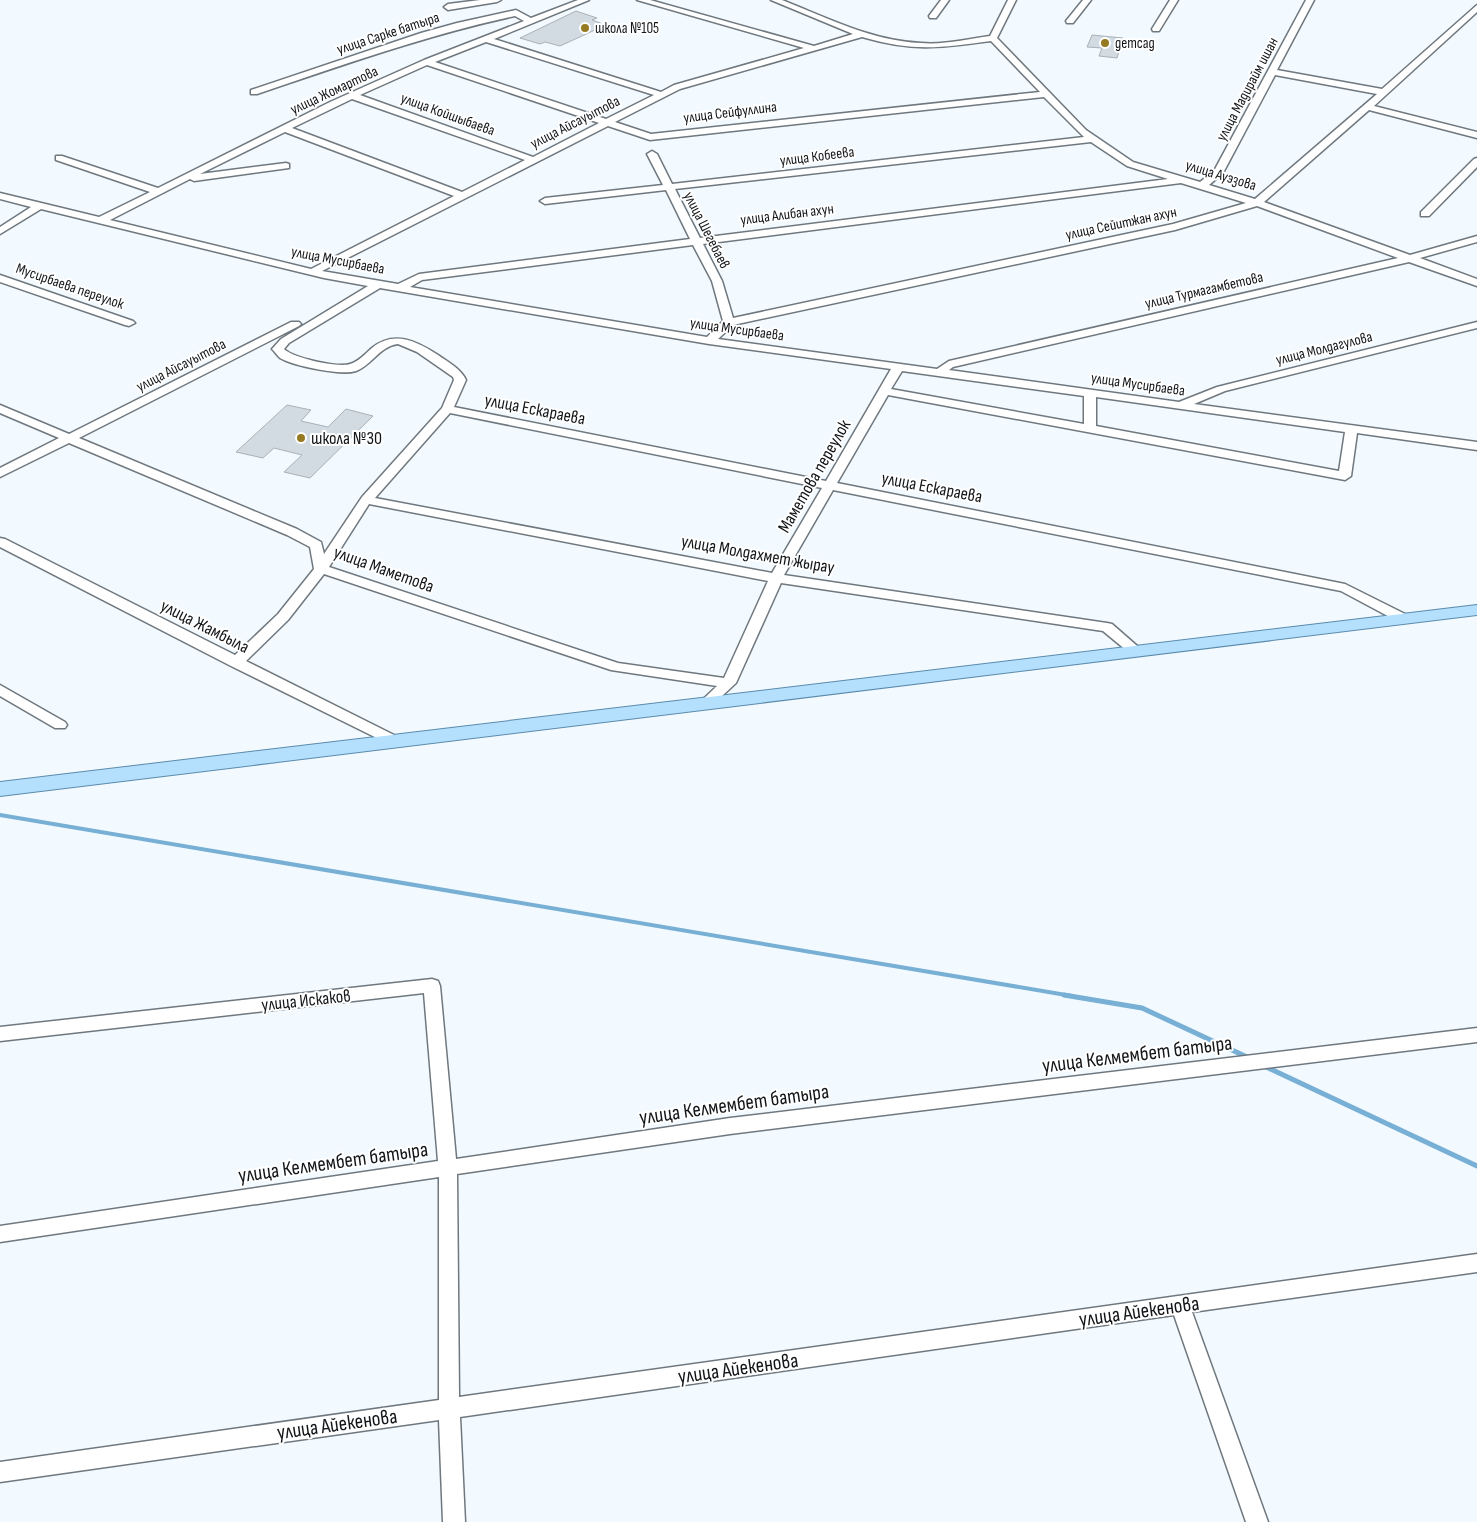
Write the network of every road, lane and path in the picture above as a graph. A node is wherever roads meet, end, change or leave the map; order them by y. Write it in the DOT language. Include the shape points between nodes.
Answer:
graph roads {
  1 [pos="496,0"];
  2 [pos="585,0"];
  3 [pos="641,0"];
  4 [pos="775,0"];
  5 [pos="801,0"];
  6 [pos="945,0"];
  7 [pos="1012,0"];
  8 [pos="1087,0"];
  9 [pos="1174,0"];
  10 [pos="1310,0"];
  11 [pos="789,6"];
  12 [pos="448,7"];
  13 [pos="1477,8"];
  14 [pos="933,16"];
  15 [pos="530,21"];
  16 [pos="1070,21"];
  17 [pos="1156,29"];
  18 [pos="864,34"];
  19 [pos="994,38"];
  20 [pos="485,39"];
  21 [pos="814,48"];
  22 [pos="427,62"];
  23 [pos="1272,72"];
  24 [pos="254,92"];
  25 [pos="1384,92"];
  26 [pos="662,94"];
  27 [pos="1047,94"];
  28 [pos="353,96"];
  29 [pos="1368,107"];
  30 [pos="607,122"];
  31 [pos="284,128"];
  32 [pos="1477,135"];
  33 [pos="1093,139"];
  34 [pos="652,154"];
  35 [pos="59,158"];
  36 [pos="533,160"];
  37 [pos="1477,161"];
  38 [pos="286,166"];
  39 [pos="182,179"];
  40 [pos="1182,180"];
  41 [pos="1202,186"];
  42 [pos="669,188"];
  43 [pos="158,191"];
  44 [pos="0,196"];
  45 [pos="463,196"];
  46 [pos="545,201"];
  47 [pos="1256,203"];
  48 [pos="41,205"];
  49 [pos="1425,214"];
  50 [pos="100,220"];
  51 [pos="0,231"];
  52 [pos="1477,239"];
  53 [pos="696,241"];
  54 [pos="1410,258"];
  55 [pos="313,272"];
  56 [pos="0,278"];
  57 [pos="1477,283"];
  58 [pos="378,284"];
  59 [pos="400,288"];
  60 [pos="729,322"];
  61 [pos="129,323"];
  62 [pos="1477,325"];
  63 [pos="709,341"];
  64 [pos="898,367"];
  65 [pos="939,373"];
  66 [pos="884,392"];
  67 [pos="1090,393"];
  68 [pos="1179,405"];
  69 [pos="0,409"];
  70 [pos="447,410"];
  71 [pos="1351,428"];
  72 [pos="1090,430"];
  73 [pos="1477,435"];
  74 [pos="69,439"];
  75 [pos="1461,443"];
  76 [pos="1477,446"];
  77 [pos="0,473"];
  78 [pos="830,484"];
  79 [pos="366,500"];
  80 [pos="0,542"];
  81 [pos="321,569"];
  82 [pos="776,578"];
  83 [pos="1477,610"];
  84 [pos="1404,619"];
  85 [pos="1137,652"];
  86 [pos="236,663"];
  87 [pos="729,682"];
  88 [pos="0,690"];
  89 [pos="704,705"];
  90 [pos="60,724"];
  91 [pos="393,741"];
  92 [pos="0,789"];
  93 [pos="0,1034"];
  94 [pos="1477,1035"];
  95 [pos="448,1168"];
  96 [pos="0,1234"];
  97 [pos="1477,1263"];
  98 [pos="1180,1305"];
  99 [pos="449,1409"];
  100 [pos="0,1472"];
  101 [pos="454,1522"];
  102 [pos="1257,1522"];
  1 -- 12 [label="street, улица Сарке батыра"];
  2 -- 15 [label="street, улица Жомартова"];
  3 -- 21 [label="street"];
  4 -- 11 [label="street"];
  5 -- 11 [label="street"];
  6 -- 14 [label="street"];
  7 -- 19 [label="street"];
  8 -- 16 [label="street"];
  9 -- 17 [label="street"];
  10 -- 23 [label="street, улица Мадирайм ишан"];
  11 -- 18 [label="street"];
  13 -- 25 [label="street, улица Сейитжан ахун"];
  15 -- 20 [label="street, улица Жомартова"];
  15 -- 24 [label="street, улица Сарке батыра" via="516,13 460,24"];
  18 -- 19 [label="street" via="922,46"];
  18 -- 21 [label="street, улица Айсауытова"];
  19 -- 27 [label="street, улица Ауэзова"];
  20 -- 22 [label="street, улица Жомартова"];
  20 -- 26 [label="street"];
  21 -- 26 [label="street, улица Айсауытова" via="676,87"];
  22 -- 28 [label="street, улица Жомартова"];
  22 -- 30 [label="street, улица Сейфуллина"];
  23 -- 25 [label="street"];
  23 -- 41 [label="street, улица Мадирайм ишан" via="1218,173"];
  25 -- 29 [label="street, улица Сейитжан ахун"];
  26 -- 30 [label="street, улица Айсауытова"];
  27 -- 30 [label="street, улица Сейфуллина" via="650,137"];
  27 -- 33 [label="street, улица Ауэзова"];
  28 -- 31 [label="street, улица Жомартова"];
  28 -- 36 [label="street, улица Койшыбаева"];
  29 -- 32 [label="street"];
  29 -- 47 [label="street, улица Сейитжан ахун"];
  30 -- 36 [label="street, улица Айсауытова"];
  31 -- 39 [label="street, улица Жомартова"];
  31 -- 45 [label="street"];
  33 -- 40 [label="street, улица Ауэзова" via="1130,164"];
  33 -- 42 [label="street, улица Кобеева"];
  34 -- 42 [label="street, улица Шегебаев"];
  35 -- 43 [label="street"];
  36 -- 45 [label="street, улица Айсауытова"];
  37 -- 49 [label="street"];
  38 -- 39 [label="street"];
  39 -- 43 [label="street, улица Жомартова"];
  40 -- 41 [label="street, улица Ауэзова"];
  40 -- 53 [label="street, улица Алибан ахун"];
  41 -- 47 [label="street, улица Ауэзова"];
  42 -- 46 [label="street, улица Кобеева"];
  42 -- 53 [label="street, улица Шегебаев"];
  43 -- 50 [label="street, улица Жомартова"];
  44 -- 48 [label="street, улица Мусирбаева"];
  45 -- 55 [label="street, улица Айсауытова"];
  47 -- 54 [label="street, улица Ауэзова"];
  47 -- 60 [label="street, улица Сейитжан ахун" via="1175,227"];
  48 -- 50 [label="street, улица Мусирбаева"];
  48 -- 51 [label="street"];
  50 -- 55 [label="street, улица Мусирбаева"];
  52 -- 54 [label="street, улица Турмагамбетова"];
  53 -- 59 [label="street, улица Алибан ахун" via="419,277"];
  53 -- 60 [label="street, улица Шегебаев" via="717,282"];
  54 -- 57 [label="street, улица Ауэзова"];
  54 -- 65 [label="street, улица Турмагамбетова" via="949,364"];
  55 -- 58 [label="street, улица Мусирбаева"];
  56 -- 61 [label="street, Мусирбаева переулок"];
  58 -- 59 [label="street, улица Мусирбаева"];
  58 -- 70 [label="street" via="285,340 278,349 294,358 351,368 393,341 411,344 458,375 460,380"];
  58 -- 74 [label="street, улица Айсауытова"];
  59 -- 63 [label="street, улица Мусирбаева"];
  60 -- 63 [label="street"];
  62 -- 68 [label="street, улица Молдагулова" via="1221,389"];
  63 -- 64 [label="street, улица Мусирбаева"];
  64 -- 65 [label="street, улица Мусирбаева"];
  64 -- 66 [label="street, Маметова переулок"];
  65 -- 67 [label="street, улица Мусирбаева"];
  66 -- 72 [label="street"];
  66 -- 78 [label="street, Маметова переулок"];
  67 -- 68 [label="street, улица Мусирбаева"];
  67 -- 72 [label="street"];
  68 -- 71 [label="street, улица Мусирбаева"];
  69 -- 74 [label="street, улица Маметова"];
  70 -- 78 [label="street, улица Ескараева"];
  70 -- 79 [label="street"];
  71 -- 72 [label="street" via="1344,476"];
  71 -- 75 [label="street, улица Мусирбаева"];
  73 -- 75 [label="street"];
  74 -- 77 [label="street, улица Айсауытова"];
  74 -- 81 [label="street, улица Маметова" via="292,532 316,545"];
  75 -- 76 [label="street, улица Мусирбаева"];
  78 -- 82 [label="street, Маметова переулок"];
  78 -- 84 [label="street, улица Ескараева" via="1345,588"];
  79 -- 81 [label="street"];
  79 -- 82 [label="street, улица Молдахмет жырау"];
  80 -- 86 [label="street, улица Жамбыла"];
  81 -- 86 [label="street" via="283,617"];
  81 -- 87 [label="street, улица Маметова" via="616,667"];
  82 -- 85 [label="street, улица Молдахмет жырау" via="1108,627"];
  82 -- 87 [label="street, Маметова переулок"];
  83 -- 84 [label="main road"];
  84 -- 85 [label="main road"];
  85 -- 89 [label="main road"];
  86 -- 91 [label="street, улица Жамбыла"];
  87 -- 89 [label="street, Маметова переулок"];
  88 -- 90 [label="street"];
  89 -- 91 [label="main road"];
  91 -- 92 [label="main road"];
  93 -- 95 [label="street, улица Искаков" via="432,986"];
  94 -- 95 [label="street, улица Келмембет батыра" via="730,1126"];
  95 -- 96 [label="street, улица Келмембет батыра"];
  95 -- 99 [label="street"];
  97 -- 98 [label="street, улица Айекенова"];
  98 -- 99 [label="street, улица Айекенова"];
  98 -- 102 [label="street"];
  99 -- 100 [label="street, улица Айекенова"];
  99 -- 101 [label="street"];
}
